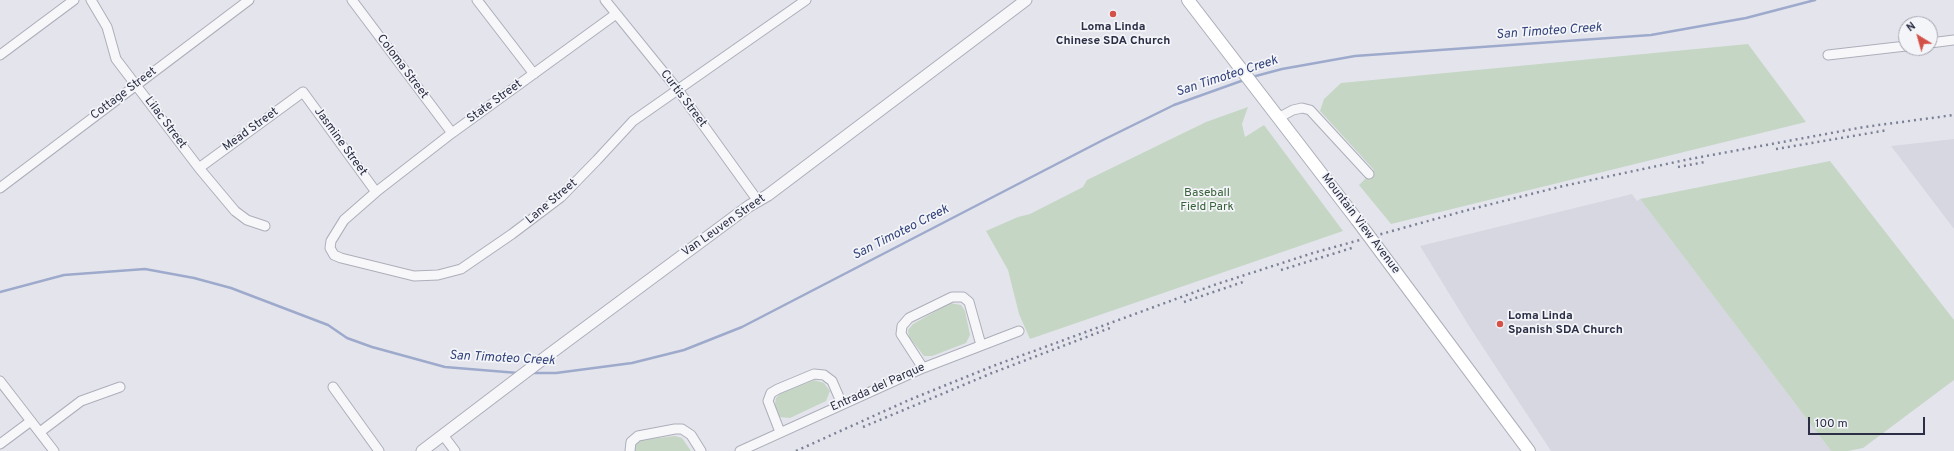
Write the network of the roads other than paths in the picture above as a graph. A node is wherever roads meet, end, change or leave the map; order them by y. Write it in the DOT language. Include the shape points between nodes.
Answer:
graph roads {
  1 [pos="74,0"];
  2 [pos="91,0"];
  3 [pos="249,0"];
  4 [pos="352,0"];
  5 [pos="477,0"];
  6 [pos="605,0"];
  7 [pos="806,0"];
  8 [pos="1026,0"];
  9 [pos="1188,0"];
  10 [pos="616,14"];
  11 [pos="1954,40"];
  12 [pos="1938,42"];
  13 [pos="1898,47"];
  14 [pos="0,55"];
  15 [pos="1828,55"];
  16 [pos="534,74"];
  17 [pos="136,84"];
  18 [pos="678,90"];
  19 [pos="303,92"];
  20 [pos="1278,118"];
  21 [pos="452,133"];
  22 [pos="199,168"];
  23 [pos="1369,174"];
  24 [pos="0,188"];
  25 [pos="376,192"];
  26 [pos="758,201"];
  27 [pos="265,226"];
  28 [pos="1019,331"];
  29 [pos="981,345"];
  30 [pos="923,368"];
  31 [pos="0,381"];
  32 [pos="120,387"];
  33 [pos="333,387"];
  34 [pos="842,404"];
  35 [pos="31,421"];
  36 [pos="40,432"];
  37 [pos="780,432"];
  38 [pos="443,435"];
  39 [pos="0,444"];
  40 [pos="54,451"];
  41 [pos="379,451"];
  42 [pos="422,451"];
  43 [pos="455,451"];
  44 [pos="630,451"];
  45 [pos="701,451"];
  46 [pos="740,451"];
  47 [pos="1529,451"];
  1 -- 14 [label="street"];
  2 -- 17 [label="street, Lilac Street" via="107,27 116,59"];
  3 -- 17 [label="street, Cottage Street"];
  4 -- 21 [label="street, Coloma Street"];
  5 -- 16 [label="street"];
  6 -- 10 [label="street, Curtis Street"];
  7 -- 18 [label="street, Lane Street"];
  8 -- 26 [label="street, Van Leuven Street"];
  9 -- 20 [label="main road, Mountain View Avenue"];
  10 -- 16 [label="street, State Street"];
  10 -- 18 [label="street, Curtis Street"];
  11 -- 12 [label="street"];
  13 -- 15 [label="street"];
  16 -- 21 [label="street, State Street"];
  17 -- 22 [label="street, Lilac Street"];
  17 -- 24 [label="street, Cottage Street"];
  18 -- 25 [label="street, Lane Street" via="633,121 561,197 461,269 438,275 414,276 334,255 330,241 344,220"];
  18 -- 26 [label="street, Curtis Street"];
  19 -- 22 [label="street, Mead Street"];
  19 -- 25 [label="street, Jasmine Street"];
  20 -- 23 [label="street" via="1302,108 1310,110"];
  20 -- 47 [label="main road, Mountain View Avenue, bridge"];
  21 -- 25 [label="street, State Street"];
  22 -- 27 [label="street, Lilac Street" via="235,211 247,220"];
  26 -- 38 [label="street, Van Leuven Street"];
  28 -- 29 [label="street, Entrada del Parque"];
  29 -- 30 [label="street, Entrada del Parque"];
  29 -- 30 [label="street" via="970,302 963,297 952,297 909,318 902,326 901,334"];
  30 -- 34 [label="street, Entrada del Parque"];
  31 -- 35 [label="street"];
  32 -- 36 [label="street" via="81,401"];
  33 -- 41 [label="street"];
  34 -- 37 [label="street, Entrada del Parque"];
  34 -- 37 [label="street" via="832,381 824,375 814,374 778,389 771,394 768,401"];
  35 -- 36 [label="street"];
  35 -- 39 [label="street"];
  36 -- 40 [label="street"];
  37 -- 46 [label="street, Entrada del Parque"];
  38 -- 42 [label="street, Van Leuven Street"];
  38 -- 43 [label="street"];
  44 -- 45 [label="street" via="632,442 638,436 682,429 691,435"];
}
